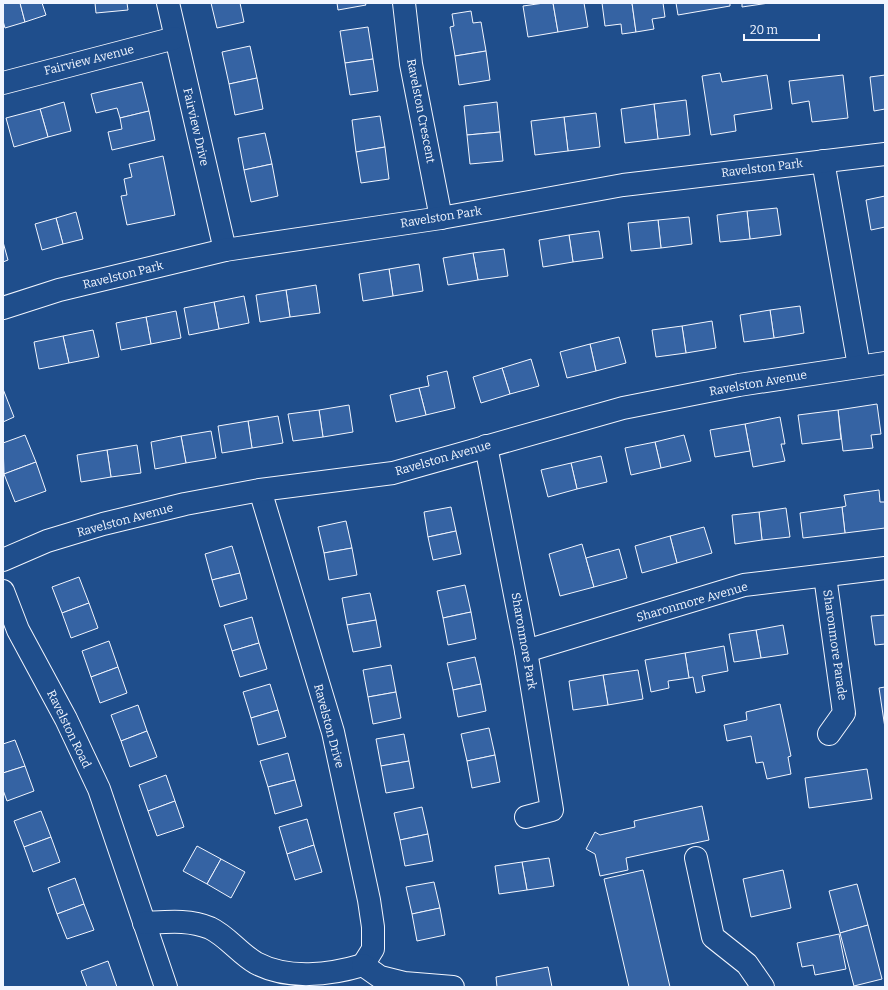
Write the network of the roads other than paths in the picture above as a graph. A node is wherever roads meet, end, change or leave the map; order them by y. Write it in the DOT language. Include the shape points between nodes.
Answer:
graph roads {
  1 [pos="168,3"];
  2 [pos="404,3"];
  3 [pos="175,38"];
  4 [pos="3,83"];
  5 [pos="885,154"];
  6 [pos="823,161"];
  7 [pos="441,218"];
  8 [pos="225,250"];
  9 [pos="3,308"];
  10 [pos="885,363"];
  11 [pos="859,366"];
  12 [pos="486,446"];
  13 [pos="260,490"];
  14 [pos="3,560"];
  15 [pos="885,568"];
  16 [pos="825,576"];
  17 [pos="3,591"];
  18 [pos="526,651"];
  19 [pos="829,734"];
  20 [pos="526,817"];
  21 [pos="696,858"];
  22 [pos="144,922"];
  23 [pos="363,965"];
  24 [pos="282,979"];
  25 [pos="166,987"];
  26 [pos="453,987"];
  27 [pos="763,987"];
  1 -- 3 [label="street, Fairview Drive"];
  2 -- 7 [label="street, Ravelston Crescent" via="411,64"];
  3 -- 4 [label="street, Fairview Avenue"];
  3 -- 8 [label="street, Fairview Drive"];
  5 -- 6 [label="street, Ravelston Park"];
  6 -- 7 [label="street, Ravelston Park" via="623,185"];
  6 -- 11 [label="street"];
  7 -- 8 [label="street, Ravelston Park"];
  8 -- 9 [label="street, Ravelston Park" via="59,290"];
  10 -- 11 [label="street, Ravelston Avenue"];
  11 -- 12 [label="street, Ravelston Avenue" via="740,385 623,408"];
  12 -- 13 [label="street, Ravelston Avenue" via="394,473"];
  12 -- 18 [label="street, Sharonmore Park"];
  13 -- 14 [label="street, Ravelston Avenue" via="185,504 103,524 47,541"];
  13 -- 23 [label="street, Ravelston Drive" via="333,732 373,927 373,949"];
  15 -- 16 [label="street, Sharonmore Avenue"];
  16 -- 18 [label="street, Sharonmore Avenue" via="744,585"];
  16 -- 19 [label="street, Sharonmore Parade" via="844,713"];
  17 -- 22 [label="street, Ravelston Road" via="18,630 66,719 99,789"];
  18 -- 20 [label="street, Sharonmore Park" via="552,810"];
  21 -- 27 [label="street" via="714,937 747,964"];
  22 -- 24 [label="street" via="192,922 211,929"];
  22 -- 25 [label="street, Ravelston Road"];
  23 -- 24 [label="street" via="338,972"];
  23 -- 26 [label="street" via="380,977 404,983"];
}
